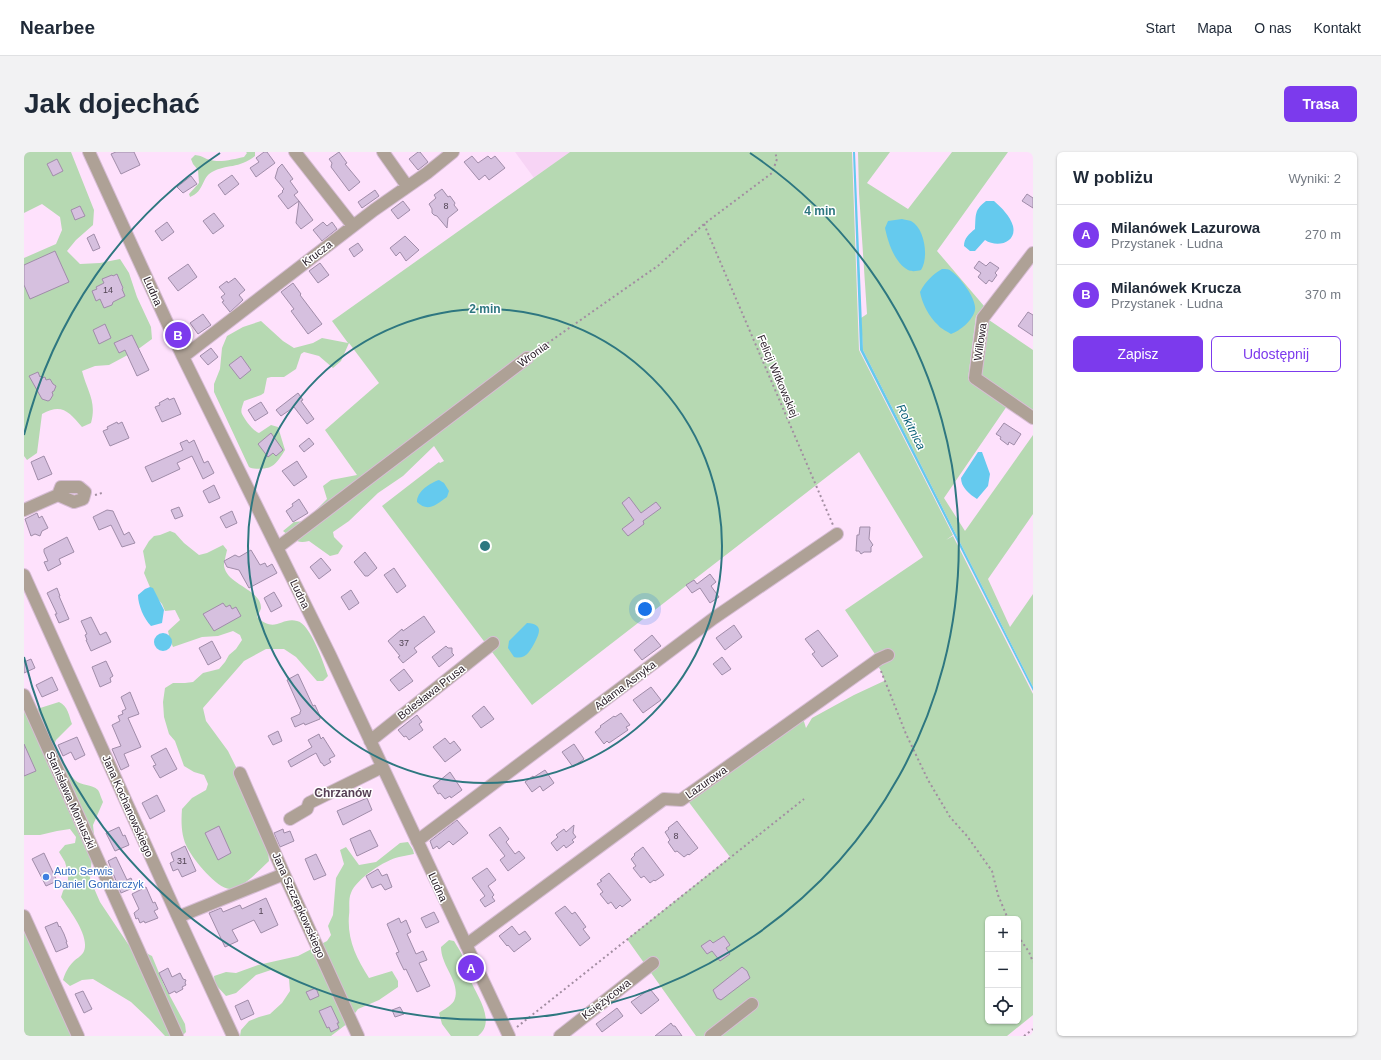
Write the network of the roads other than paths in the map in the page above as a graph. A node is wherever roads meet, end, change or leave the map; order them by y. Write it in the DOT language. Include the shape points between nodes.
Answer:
graph roads {
  1 [pos="89,152"];
  2 [pos="295,152"];
  3 [pos="383,152"];
  4 [pos="453,152"];
  5 [pos="408,186"];
  6 [pos="353,226"];
  7 [pos="1033,253"];
  8 [pos="182,355"];
  9 [pos="527,358"];
  10 [pos="1033,418"];
  11 [pos="58,495"];
  12 [pos="24,510"];
  13 [pos="837,534"];
  14 [pos="277,548"];
  15 [pos="24,575"];
  16 [pos="492,643"];
  17 [pos="888,655"];
  18 [pos="24,695"];
  19 [pos="370,741"];
  20 [pos="382,766"];
  21 [pos="240,773"];
  22 [pos="290,819"];
  23 [pos="417,841"];
  24 [pos="284,874"];
  25 [pos="24,916"];
  26 [pos="178,917"];
  27 [pos="466,945"];
  28 [pos="653,963"];
  29 [pos="752,1004"];
  30 [pos="508,1035"];
  31 [pos="78,1036"];
  32 [pos="177,1036"];
  33 [pos="233,1036"];
  34 [pos="358,1036"];
  35 [pos="560,1036"];
  36 [pos="711,1036"];
  1 -- 8 [label="street, Ludna"];
  2 -- 6 [label="street"];
  3 -- 5 [label="street"];
  4 -- 5 [label="street, Krucza"];
  5 -- 6 [label="street, Krucza"];
  6 -- 8 [label="street, Krucza" via="188,353"];
  7 -- 10 [label="street, Willowa" via="983,318 975,378"];
  8 -- 14 [label="street, Ludna"];
  9 -- 14 [label="street, Wronia"];
  11 -- 12 [label="street"];
  13 -- 23 [label="street, Adama Asnyka" via="714,618"];
  14 -- 19 [label="street, Ludna"];
  15 -- 26 [label="street, Jana Kochanowskiego"];
  16 -- 19 [label="street, Bolesława Prusa"];
  17 -- 27 [label="street, Lazurowa" via="681,800 664,799"];
  18 -- 32 [label="street, Stanisława Moniuszki"];
  19 -- 20 [label="street, Ludna"];
  20 -- 22 [label="street" via="309,803 307,809"];
  20 -- 23 [label="street, Ludna"];
  21 -- 24 [label="street, Jana Szczepkowskiego"];
  23 -- 27 [label="street, Ludna"];
  24 -- 26 [label="street"];
  24 -- 34 [label="street, Jana Szczepkowskiego"];
  25 -- 31 [label="street"];
  26 -- 33 [label="street, Jana Kochanowskiego"];
  27 -- 30 [label="street, Ludna"];
  28 -- 35 [label="street, Księżycowa"];
  29 -- 36 [label="street"];
}
